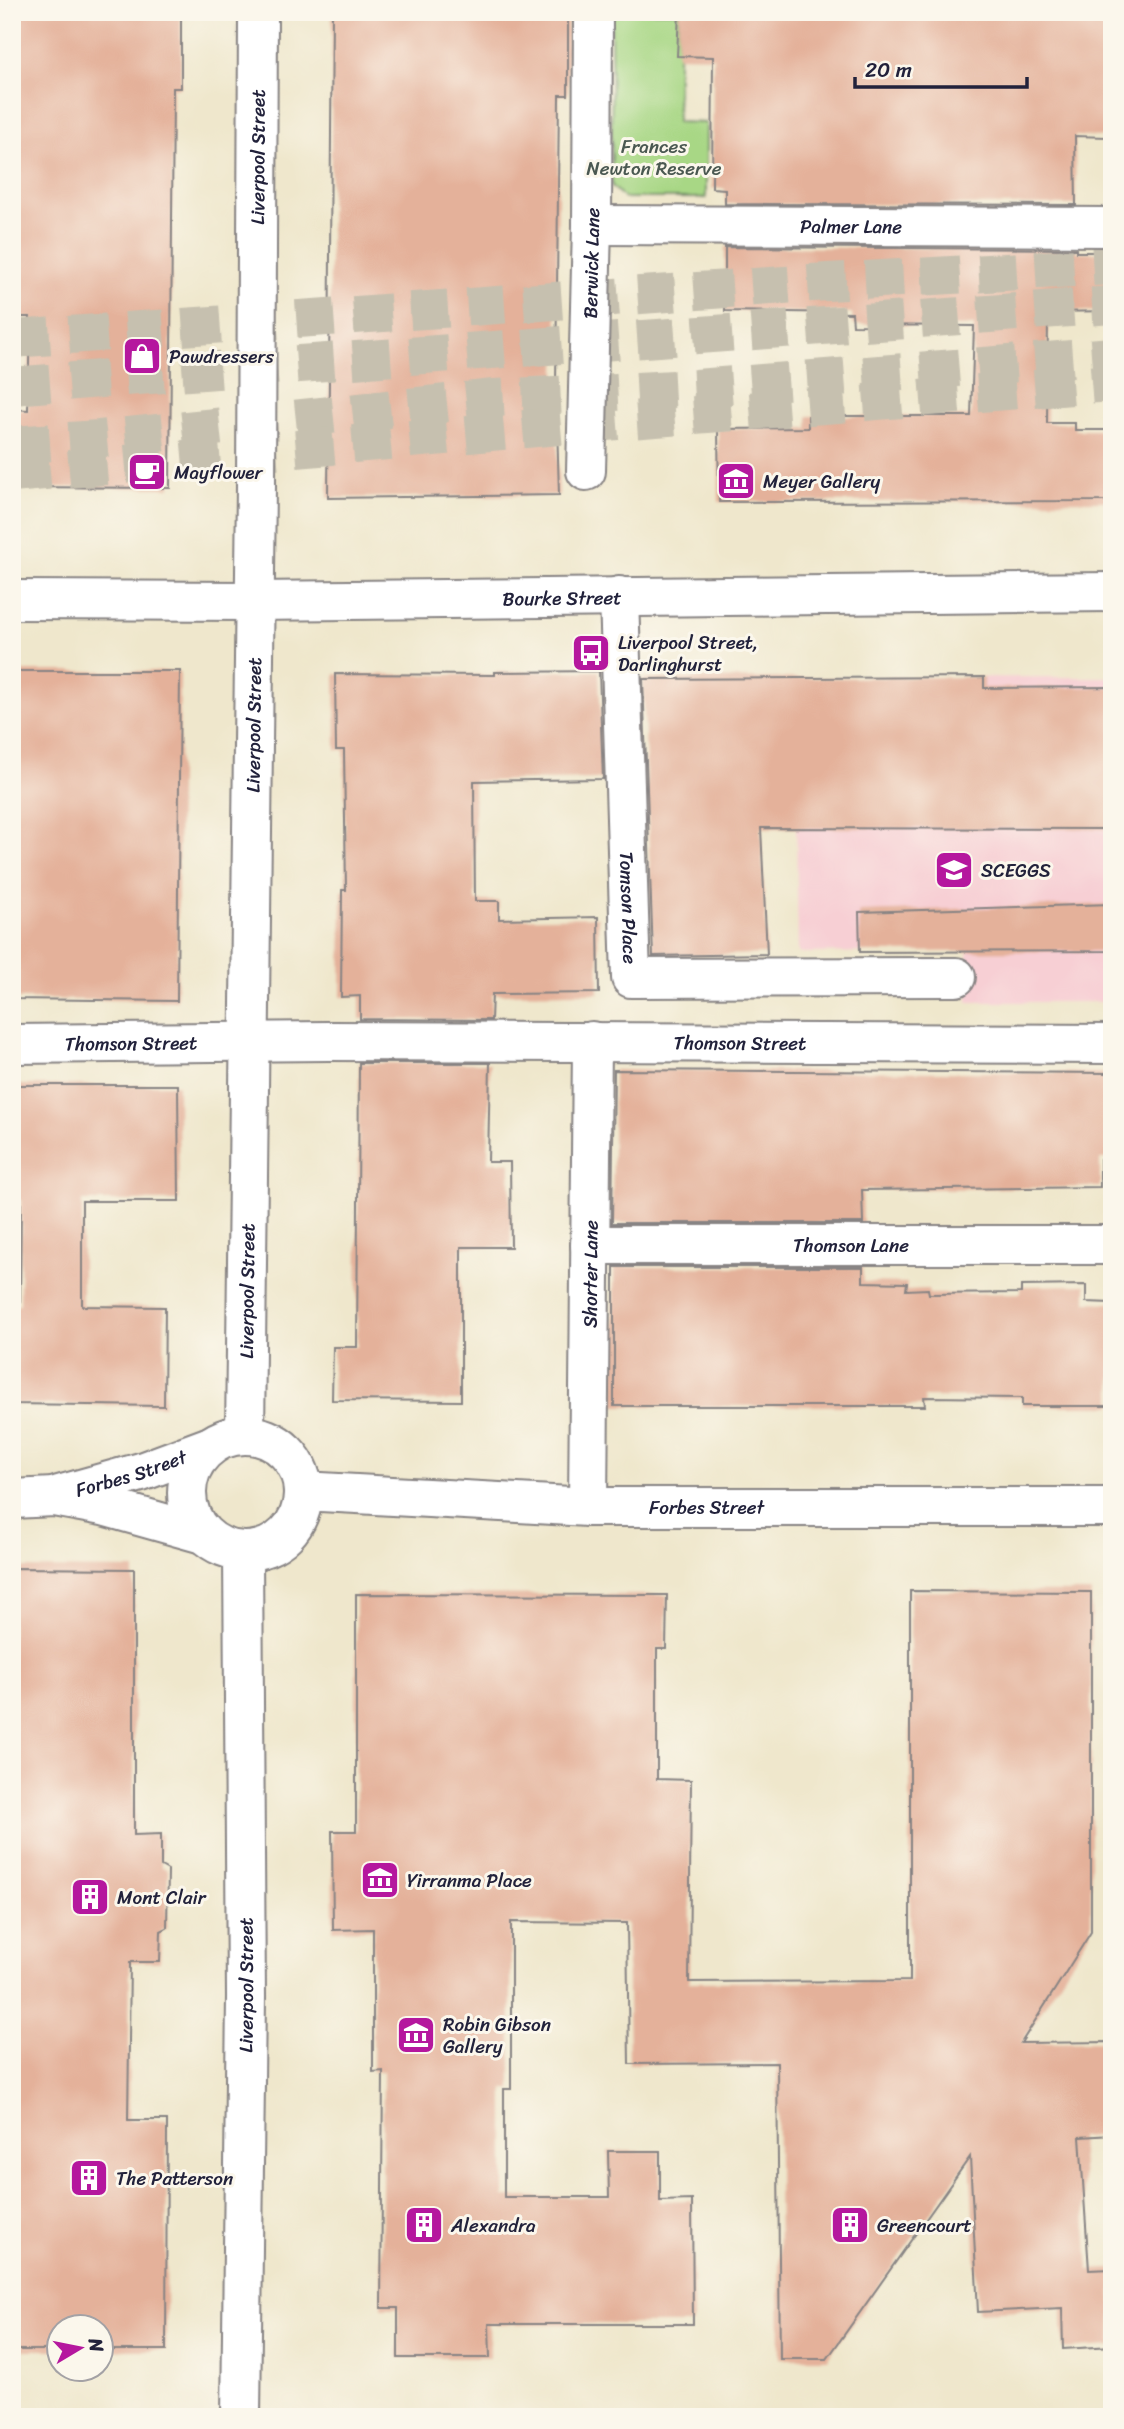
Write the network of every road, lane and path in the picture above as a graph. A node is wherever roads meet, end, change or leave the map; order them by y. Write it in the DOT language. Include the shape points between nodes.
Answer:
graph roads {
  1 [pos="258,12"];
  2 [pos="593,12"];
  3 [pos="592,225"];
  4 [pos="1112,227"];
  5 [pos="586,471"];
  6 [pos="1112,592"];
  7 [pos="619,596"];
  8 [pos="12,600"];
  9 [pos="253,601"];
  10 [pos="956,977"];
  11 [pos="249,1041"];
  12 [pos="592,1041"];
  13 [pos="12,1044"];
  14 [pos="1112,1044"];
  15 [pos="590,1245"];
  16 [pos="1112,1245"];
  17 [pos="245,1435"];
  18 [pos="208,1447"];
  19 [pos="303,1491"];
  20 [pos="54,1497"];
  21 [pos="12,1499"];
  22 [pos="589,1507"];
  23 [pos="1112,1507"];
  24 [pos="202,1534"];
  25 [pos="243,1552"];
  26 [pos="241,2417"];
  1 -- 9 [label="street, Liverpool Street"];
  2 -- 3 [label="street, Berwick Lane"];
  3 -- 4 [label="street, Palmer Lane"];
  3 -- 5 [label="street, Berwick Lane"];
  6 -- 7 [label="street, Bourke Street"];
  7 -- 9 [label="street, Bourke Street"];
  7 -- 10 [label="street, Tomson Place" via="631,978"];
  8 -- 9 [label="street, Bourke Street"];
  9 -- 11 [label="street, Liverpool Street"];
  11 -- 12 [label="street, Thomson Street"];
  11 -- 13 [label="street, Thomson Street"];
  11 -- 17 [label="street, Liverpool Street"];
  12 -- 14 [label="street, Thomson Street"];
  12 -- 15 [label="street, Shorter Lane"];
  15 -- 16 [label="street, Thomson Lane"];
  15 -- 22 [label="street, Shorter Lane"];
  17 -- 18 [label="street"];
  17 -- 19 [label="street" via="267,1439 285,1451 298,1469"];
  18 -- 20 [label="street, Forbes Street"];
  18 -- 24 [label="street" via="188,1480 187,1499"];
  19 -- 22 [label="street, Forbes Street"];
  19 -- 25 [label="street" via="299,1514 286,1534 267,1548"];
  20 -- 21 [label="street, Forbes Street"];
  20 -- 24 [label="street, Forbes Street"];
  22 -- 23 [label="street, Forbes Street"];
  24 -- 25 [label="street" via="221,1547"];
  25 -- 26 [label="street, Liverpool Street" via="246,1997"];
}
